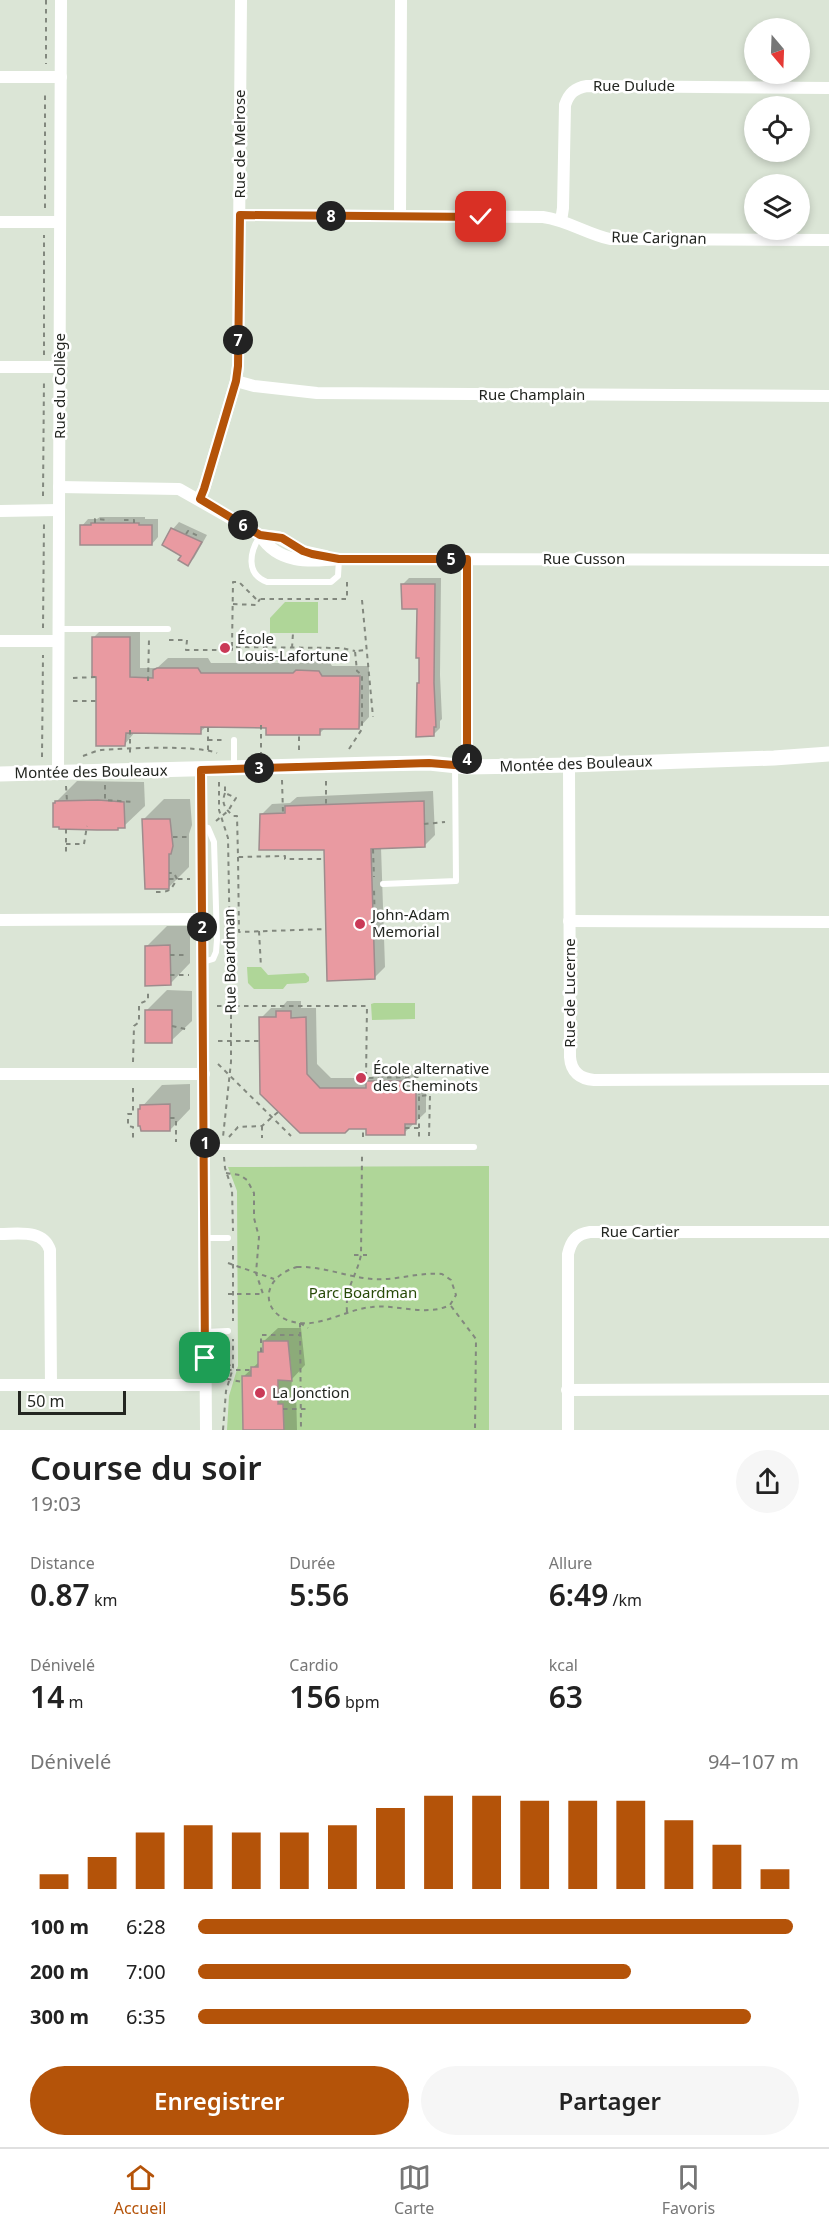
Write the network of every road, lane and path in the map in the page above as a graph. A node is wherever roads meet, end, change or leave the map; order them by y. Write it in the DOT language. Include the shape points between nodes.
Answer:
graph roads {
  1 [pos="46,0"];
  2 [pos="61,0"];
  3 [pos="240,0"];
  4 [pos="401,0"];
  5 [pos="46,64"];
  6 [pos="0,77"];
  7 [pos="61,77"];
  8 [pos="45,88"];
  9 [pos="829,88"];
  10 [pos="45,204"];
  11 [pos="240,215"];
  12 [pos="400,216"];
  13 [pos="561,221"];
  14 [pos="0,222"];
  15 [pos="60,222"];
  16 [pos="44,237"];
  17 [pos="829,240"];
  18 [pos="44,354"];
  19 [pos="0,367"];
  20 [pos="60,367"];
  21 [pos="236,381"];
  22 [pos="44,382"];
  23 [pos="829,396"];
  24 [pos="59,487"];
  25 [pos="43,497"];
  26 [pos="200,499"];
  27 [pos="58,510"];
  28 [pos="0,511"];
  29 [pos="109,520"];
  30 [pos="124,520"];
  31 [pos="94,523"];
  32 [pos="134,523"];
  33 [pos="44,525"];
  34 [pos="186,534"];
  35 [pos="260,535"];
  36 [pos="200,537"];
  37 [pos="339,559"];
  38 [pos="467,559"];
  39 [pos="829,560"];
  40 [pos="347,579"];
  41 [pos="260,599"];
  42 [pos="362,600"];
  43 [pos="232,604"];
  44 [pos="43,625"];
  45 [pos="168,629"];
  46 [pos="293,633"];
  47 [pos="58,635"];
  48 [pos="154,639"];
  49 [pos="165,639"];
  50 [pos="0,641"];
  51 [pos="232,647"];
  52 [pos="292,648"];
  53 [pos="366,650"];
  54 [pos="355,651"];
  55 [pos="43,658"];
  56 [pos="96,677"];
  57 [pos="73,678"];
  58 [pos="148,681"];
  59 [pos="73,701"];
  60 [pos="96,701"];
  61 [pos="373,717"];
  62 [pos="208,725"];
  63 [pos="261,726"];
  64 [pos="130,730"];
  65 [pos="299,735"];
  66 [pos="208,740"];
  67 [pos="234,740"];
  68 [pos="130,749"];
  69 [pos="208,750"];
  70 [pos="829,753"];
  71 [pos="219,756"];
  72 [pos="344,756"];
  73 [pos="79,757"];
  74 [pos="299,758"];
  75 [pos="261,759"];
  76 [pos="42,760"];
  77 [pos="130,760"];
  78 [pos="204,765"];
  79 [pos="569,765"];
  80 [pos="461,766"];
  81 [pos="0,774"];
  82 [pos="230,775"];
  83 [pos="62,776"];
  84 [pos="282,777"];
  85 [pos="105,779"];
  86 [pos="326,781"];
  87 [pos="218,785"];
  88 [pos="225,793"];
  89 [pos="67,801"];
  90 [pos="133,802"];
  91 [pos="326,805"];
  92 [pos="228,811"];
  93 [pos="283,813"];
  94 [pos="221,816"];
  95 [pos="216,821"];
  96 [pos="436,823"];
  97 [pos="424,824"];
  98 [pos="87,826"];
  99 [pos="201,826"];
  100 [pos="66,829"];
  101 [pos="172,837"];
  102 [pos="191,837"];
  103 [pos="66,844"];
  104 [pos="285,849"];
  105 [pos="66,852"];
  106 [pos="285,856"];
  107 [pos="238,857"];
  108 [pos="324,859"];
  109 [pos="169,873"];
  110 [pos="169,879"];
  111 [pos="177,879"];
  112 [pos="192,879"];
  113 [pos="383,884"];
  114 [pos="156,891"];
  115 [pos="202,919"];
  116 [pos="0,920"];
  117 [pos="569,921"];
  118 [pos="829,922"];
  119 [pos="326,929"];
  120 [pos="259,931"];
  121 [pos="170,955"];
  122 [pos="197,959"];
  123 [pos="261,967"];
  124 [pos="171,975"];
  125 [pos="193,975"];
  126 [pos="148,992"];
  127 [pos="217,1006"];
  128 [pos="231,1006"];
  129 [pos="283,1006"];
  130 [pos="283,1011"];
  131 [pos="139,1022"];
  132 [pos="145,1022"];
  133 [pos="172,1026"];
  134 [pos="194,1030"];
  135 [pos="218,1041"];
  136 [pos="231,1041"];
  137 [pos="259,1041"];
  138 [pos="134,1062"];
  139 [pos="218,1064"];
  140 [pos="0,1074"];
  141 [pos="204,1074"];
  142 [pos="230,1075"];
  143 [pos="829,1079"];
  144 [pos="133,1086"];
  145 [pos="419,1096"];
  146 [pos="133,1112"];
  147 [pos="138,1112"];
  148 [pos="278,1112"];
  149 [pos="272,1117"];
  150 [pos="170,1118"];
  151 [pos="405,1128"];
  152 [pos="419,1128"];
  153 [pos="363,1129"];
  154 [pos="363,1139"];
  155 [pos="419,1139"];
  156 [pos="429,1139"];
  157 [pos="296,1140"];
  158 [pos="133,1142"];
  159 [pos="176,1142"];
  160 [pos="205,1147"];
  161 [pos="474,1147"];
  162 [pos="224,1156"];
  163 [pos="362,1166"];
  164 [pos="221,1167"];
  165 [pos="225,1168"];
  166 [pos="226,1173"];
  167 [pos="230,1181"];
  168 [pos="228,1189"];
  169 [pos="233,1231"];
  170 [pos="829,1232"];
  171 [pos="0,1234"];
  172 [pos="205,1238"];
  173 [pos="230,1240"];
  174 [pos="354,1255"];
  175 [pos="361,1255"];
  176 [pos="367,1255"];
  177 [pos="228,1263"];
  178 [pos="233,1265"];
  179 [pos="256,1273"];
  180 [pos="354,1276"];
  181 [pos="274,1280"];
  182 [pos="228,1294"];
  183 [pos="233,1294"];
  184 [pos="263,1294"];
  185 [pos="269,1294"];
  186 [pos="274,1295"];
  187 [pos="450,1305"];
  188 [pos="347,1312"];
  189 [pos="300,1323"];
  190 [pos="308,1328"];
  191 [pos="228,1331"];
  192 [pos="205,1332"];
  193 [pos="300,1335"];
  194 [pos="261,1352"];
  195 [pos="228,1362"];
  196 [pos="232,1370"];
  197 [pos="251,1370"];
  198 [pos="229,1379"];
  199 [pos="242,1382"];
  200 [pos="0,1385"];
  201 [pos="51,1385"];
  202 [pos="205,1385"];
  203 [pos="829,1389"];
  204 [pos="567,1390"];
  205 [pos="300,1409"];
  206 [pos="307,1409"];
  207 [pos="283,1410"];
  208 [pos="206,1430"];
  209 [pos="223,1430"];
  210 [pos="301,1430"];
  211 [pos="475,1430"];
  212 [pos="568,1430"];
  1 -- 5 [label="path"];
  2 -- 7 [label="street, Rue du Collège"];
  3 -- 11 [label="street, Rue de Melrose"];
  4 -- 12 [label="street"];
  6 -- 7 [label="street"];
  7 -- 15 [label="street, Rue du Collège"];
  8 -- 10 [label="path"];
  9 -- 13 [label="street, Rue Dulude" via="575,89 565,105"];
  11 -- 12 [label="street, Rue Carignan"];
  11 -- 21 [label="street, Rue de Melrose"];
  12 -- 13 [label="street, Rue Carignan" via="543,217"];
  13 -- 17 [label="street, Rue Carignan" via="610,239"];
  14 -- 15 [label="street"];
  15 -- 20 [label="street, Rue du Collège"];
  16 -- 18 [label="path, Rue du Collège"];
  19 -- 20 [label="street"];
  20 -- 24 [label="street, Rue du Collège"];
  21 -- 23 [label="street, Rue Champlain" via="317,393"];
  21 -- 26 [label="street, Rue de Melrose"];
  22 -- 25 [label="path, Rue du Collège"];
  24 -- 26 [label="street, Rue Cusson" via="171,488 185,490"];
  24 -- 27 [label="street, Rue du Collège"];
  26 -- 35 [label="street, Rue Cusson"];
  27 -- 28 [label="street"];
  27 -- 47 [label="street, Rue du Collège"];
  29 -- 31 [label="path" via="95,519"];
  30 -- 32 [label="path"];
  33 -- 44 [label="path"];
  34 -- 36 [label="path" via="188,531"];
  35 -- 37 [label="street, Rue Cusson" via="268,547 292,559"];
  35 -- 37 [label="lane" via="251,557 254,572 267,582 330,582 338,576"];
  37 -- 38 [label="street, Rue Cusson"];
  38 -- 39 [label="street, Rue Cusson"];
  38 -- 80 [label="street"];
  40 -- 41 [label="path" via="347,599"];
  41 -- 43 [label="path" via="256,604"];
  41 -- 43 [label="path" via="239,582 233,582"];
  42 -- 53 [label="path"];
  43 -- 51 [label="path"];
  45 -- 47 [label="lane"];
  46 -- 52 [label="path"];
  47 -- 50 [label="street"];
  47 -- 83 [label="street, Rue du Collège"];
  48 -- 58 [label="path" via="148,639"];
  49 -- 51 [label="path" via="187,640 186,650"];
  51 -- 52 [label="path"];
  52 -- 54 [label="path"];
  53 -- 54 [label="path"];
  53 -- 61 [label="path"];
  54 -- 72 [label="path" via="357,671 362,675 363,725"];
  55 -- 76 [label="path"];
  56 -- 57 [label="path"];
  59 -- 60 [label="path"];
  62 -- 66 [label="path"];
  63 -- 75 [label="path"];
  64 -- 68 [label="path"];
  65 -- 74 [label="path"];
  66 -- 67 [label="path"];
  66 -- 69 [label="path"];
  67 -- 82 [label="lane"];
  68 -- 69 [label="path, Montée des Bouleaux"];
  68 -- 73 [label="path, Montée des Bouleaux" via="100,750"];
  68 -- 77 [label="path"];
  69 -- 71 [label="path, Montée des Bouleaux"];
  69 -- 78 [label="path"];
  70 -- 79 [label="street, Montée des Bouleaux"];
  78 -- 82 [label="street, Montée des Bouleaux"];
  78 -- 83 [label="street, Montée des Bouleaux"];
  78 -- 99 [label="street, Rue Boardman"];
  79 -- 80 [label="street, Montée des Bouleaux"];
  79 -- 117 [label="street, Rue de Lucerne"];
  80 -- 82 [label="street, Montée des Bouleaux" via="429,763"];
  80 -- 113 [label="lane" via="456,881"];
  81 -- 83 [label="street, Montée des Bouleaux"];
  82 -- 88 [label="path"];
  83 -- 89 [label="path"];
  84 -- 93 [label="path"];
  85 -- 90 [label="path" via="105,800"];
  86 -- 91 [label="path"];
  87 -- 94 [label="path, Rue Boardman"];
  88 -- 92 [label="path" via="222,800"];
  88 -- 92 [label="path" via="236,798"];
  92 -- 94 [label="path"];
  92 -- 107 [label="path" via="237,816"];
  94 -- 95 [label="path"];
  94 -- 128 [label="path, Rue Boardman" via="228,838"];
  96 -- 97 [label="path"];
  98 -- 103 [label="path" via="84,844"];
  99 -- 115 [label="street, Rue Boardman"];
  99 -- 122 [label="lane" via="208,828 214,842 217,940 213,959"];
  100 -- 103 [label="path"];
  101 -- 102 [label="path"];
  103 -- 105 [label="path"];
  104 -- 106 [label="path"];
  106 -- 107 [label="path"];
  106 -- 108 [label="path"];
  107 -- 120 [label="path" via="239,932"];
  109 -- 111 [label="path"];
  110 -- 111 [label="path"];
  111 -- 112 [label="path"];
  111 -- 114 [label="path" via="168,892"];
  115 -- 116 [label="street"];
  115 -- 122 [label="street, Rue Boardman"];
  117 -- 118 [label="street"];
  117 -- 143 [label="street, Rue de Lucerne" via="570,1057 579,1076 594,1080"];
  119 -- 120 [label="path"];
  120 -- 123 [label="path"];
  121 -- 122 [label="path"];
  122 -- 141 [label="street, Rue Boardman"];
  124 -- 125 [label="path"];
  126 -- 131 [label="path" via="147,1000 139,1004"];
  127 -- 128 [label="path"];
  128 -- 129 [label="path"];
  128 -- 136 [label="path, Rue Boardman"];
  129 -- 130 [label="path"];
  129 -- 145 [label="path" via="367,1006 366,1077 419,1077"];
  131 -- 132 [label="path"];
  131 -- 138 [label="path" via="134,1026"];
  133 -- 134 [label="path"];
  135 -- 136 [label="path"];
  136 -- 137 [label="path"];
  136 -- 142 [label="path, Rue Boardman"];
  139 -- 142 [label="path"];
  140 -- 141 [label="street"];
  141 -- 160 [label="street, Rue Boardman"];
  142 -- 149 [label="path"];
  142 -- 149 [label="path, Rue Boardman" via="221,1138 231,1136 238,1127 262,1126"];
  144 -- 146 [label="path"];
  145 -- 152 [label="path"];
  145 -- 156 [label="path" via="430,1095"];
  146 -- 147 [label="path"];
  146 -- 158 [label="path" via="128,1114 128,1126 133,1127"];
  148 -- 149 [label="path"];
  149 -- 157 [label="path"];
  150 -- 159 [label="path" via="176,1118"];
  151 -- 152 [label="path"];
  152 -- 155 [label="path"];
  153 -- 154 [label="path"];
  160 -- 161 [label="lane"];
  160 -- 172 [label="street, Rue Boardman"];
  162 -- 165 [label="path"];
  163 -- 175 [label="path"];
  164 -- 165 [label="path"];
  165 -- 166 [label="path"];
  166 -- 167 [label="path"];
  166 -- 179 [label="path" via="240,1175 254,1193 254,1218 260,1237"];
  167 -- 168 [label="path"];
  167 -- 169 [label="path"];
  170 -- 204 [label="street, Rue Cartier" via="578,1235 568,1254"];
  171 -- 201 [label="street" via="38,1236 48,1244"];
  172 -- 173 [label="lane"];
  172 -- 192 [label="street, Rue Boardman"];
  173 -- 178 [label="path"];
  174 -- 175 [label="path"];
  175 -- 176 [label="path"];
  175 -- 180 [label="path"];
  177 -- 178 [label="path"];
  178 -- 179 [label="path"];
  178 -- 183 [label="path"];
  179 -- 181 [label="path"];
  179 -- 184 [label="path"];
  180 -- 181 [label="path" via="297,1267"];
  180 -- 187 [label="path" via="387,1280 442,1274 448,1276 455,1288"];
  180 -- 188 [label="path" via="347,1291"];
  181 -- 185 [label="path"];
  182 -- 183 [label="path"];
  183 -- 184 [label="path"];
  183 -- 196 [label="path"];
  184 -- 185 [label="path"];
  185 -- 186 [label="path"];
  185 -- 189 [label="path" via="275,1311"];
  187 -- 188 [label="path" via="428,1310 384,1306"];
  187 -- 211 [label="path" via="476,1339"];
  188 -- 189 [label="path"];
  189 -- 190 [label="path"];
  189 -- 193 [label="path"];
  191 -- 192 [label="lane"];
  192 -- 202 [label="street, Rue Boardman"];
  193 -- 194 [label="path" via="261,1335"];
  193 -- 205 [label="path"];
  195 -- 196 [label="path"];
  196 -- 197 [label="path"];
  196 -- 198 [label="path"];
  196 -- 198 [label="path" via="215,1370 215,1376"];
  198 -- 199 [label="path"];
  198 -- 209 [label="path"];
  200 -- 201 [label="street"];
  201 -- 202 [label="street"];
  202 -- 208 [label="street, Rue Boardman"];
  203 -- 204 [label="street"];
  204 -- 212 [label="street, Rue Cartier"];
  205 -- 206 [label="path"];
  205 -- 207 [label="path"];
  205 -- 210 [label="path"];
}
